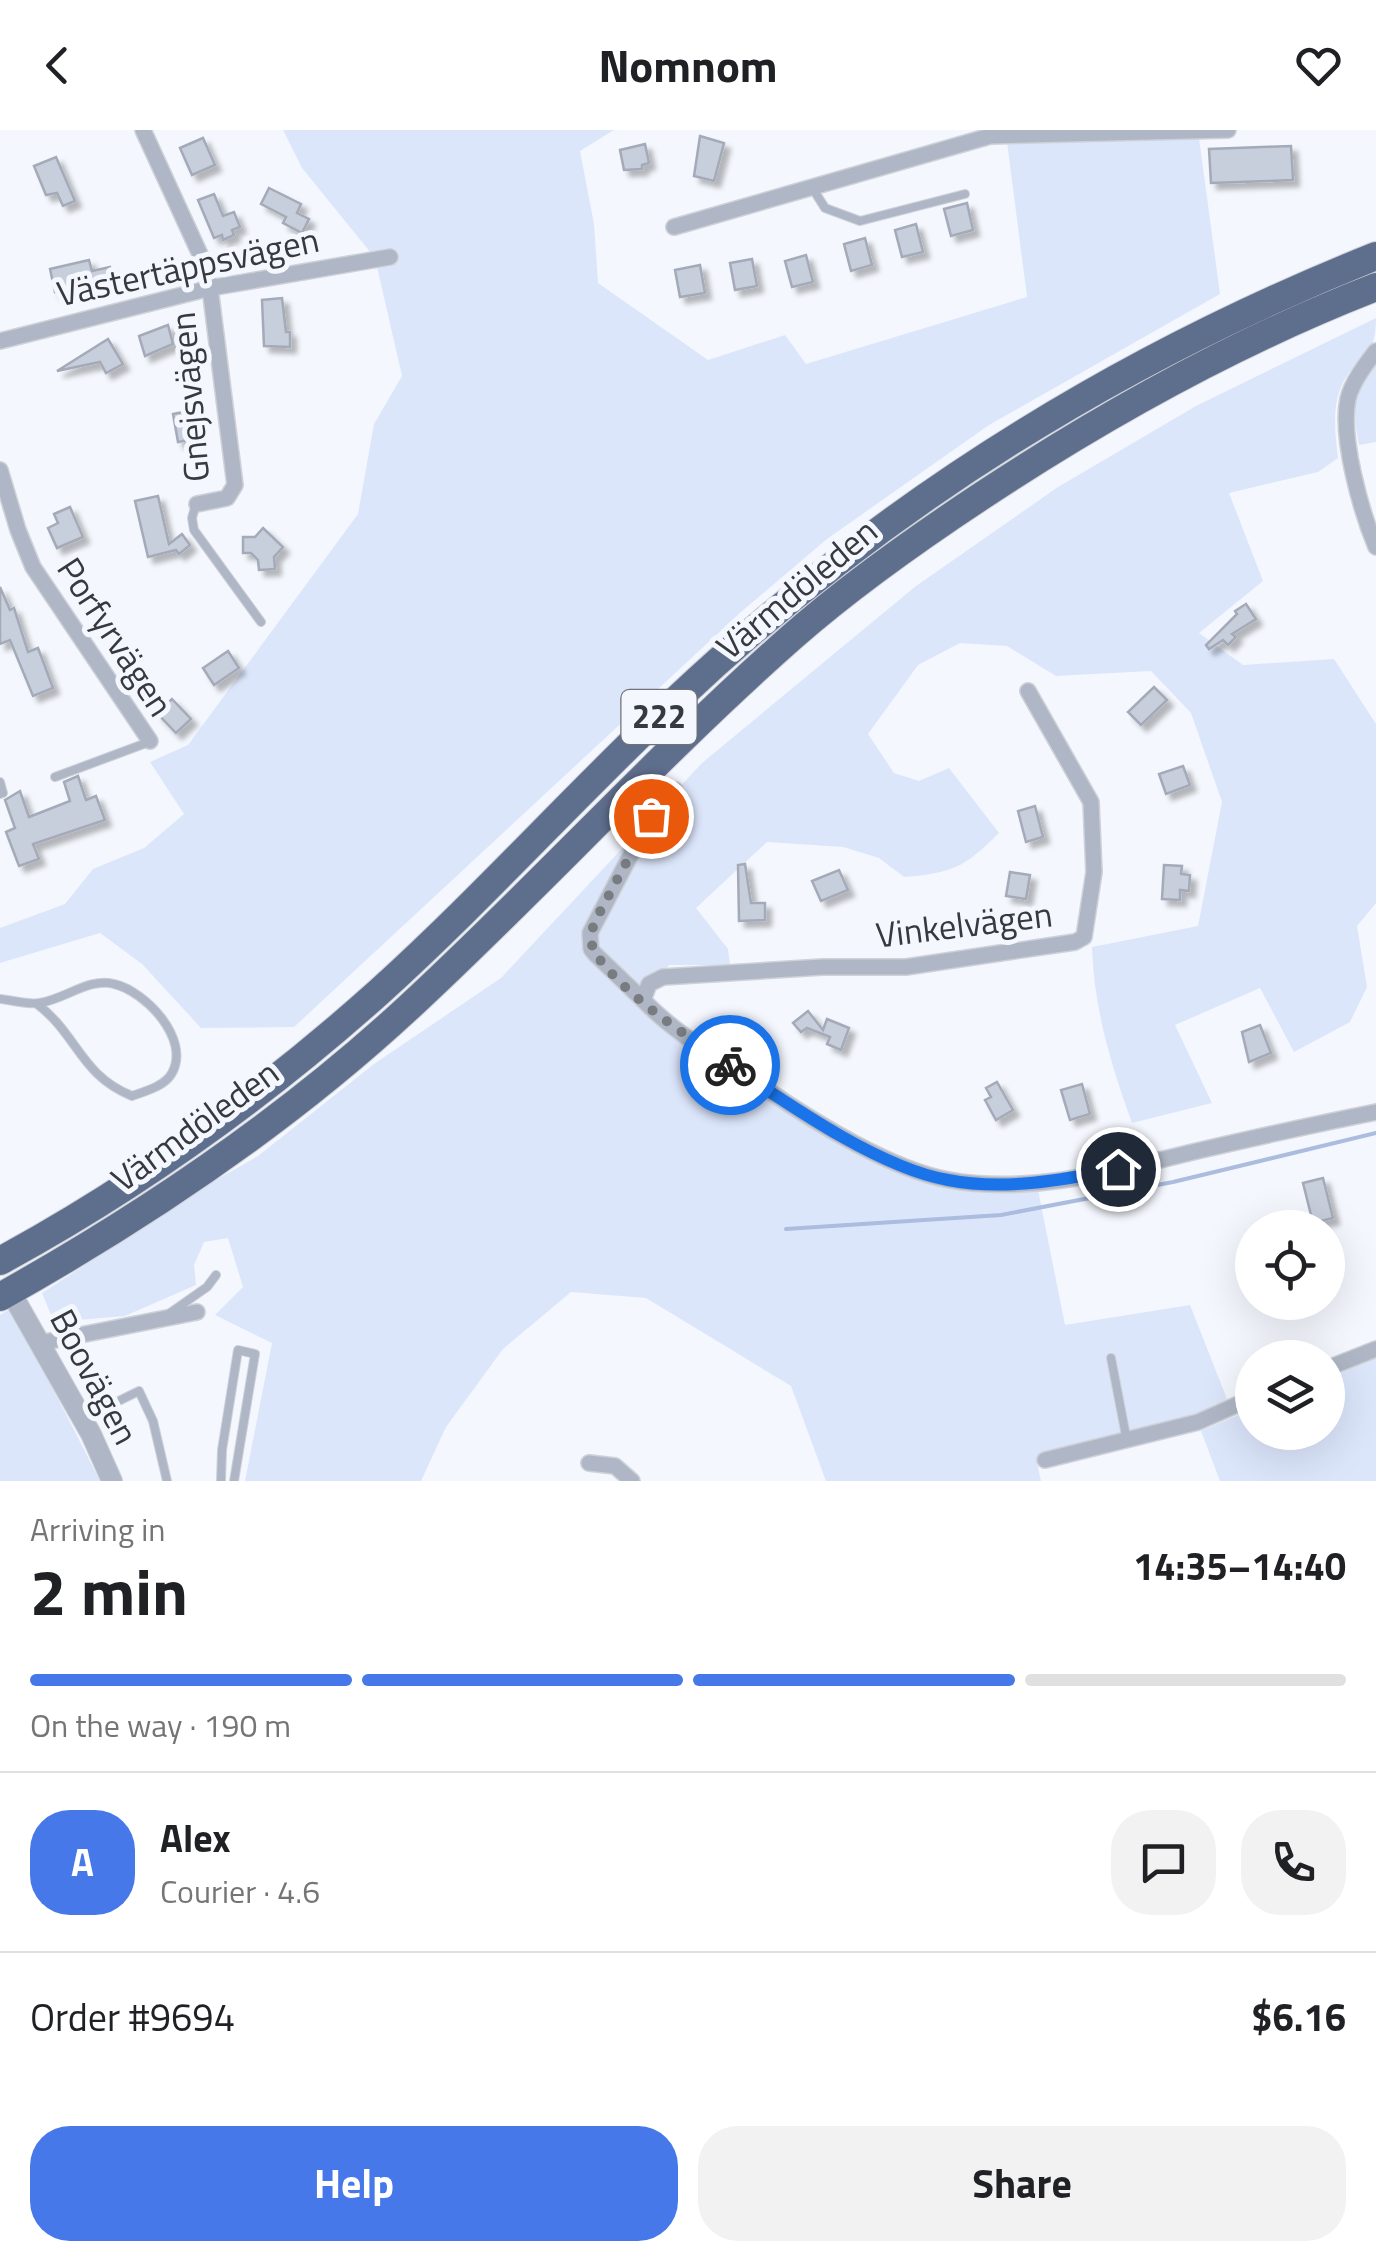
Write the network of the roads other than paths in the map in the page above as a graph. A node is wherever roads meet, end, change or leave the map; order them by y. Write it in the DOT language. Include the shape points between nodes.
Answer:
graph roads {
  1 [pos="143,130"];
  2 [pos="1228,130"];
  3 [pos="990,133"];
  4 [pos="812,189"];
  5 [pos="965,194"];
  6 [pos="674,226"];
  7 [pos="1376,256"];
  8 [pos="390,257"];
  9 [pos="1376,287"];
  10 [pos="210,288"];
  11 [pos="0,341"];
  12 [pos="1376,352"];
  13 [pos="0,470"];
  14 [pos="196,504"];
  15 [pos="1376,548"];
  16 [pos="261,622"];
  17 [pos="1028,691"];
  18 [pos="150,741"];
  19 [pos="55,777"];
  20 [pos="0,782"];
  21 [pos="676,790"];
  22 [pos="0,794"];
  23 [pos="646,992"];
  24 [pos="0,999"];
  25 [pos="37,1004"];
  26 [pos="1376,1112"];
  27 [pos="0,1261"];
  28 [pos="216,1275"];
  29 [pos="9,1301"];
  30 [pos="198,1312"];
  31 [pos="166,1316"];
  32 [pos="40,1343"];
  33 [pos="1376,1349"];
  34 [pos="1111,1358"];
  35 [pos="1345,1361"];
  36 [pos="1235,1406"];
  37 [pos="82,1418"];
  38 [pos="1127,1441"];
  39 [pos="1045,1460"];
  40 [pos="589,1462"];
  41 [pos="112,1481"];
  42 [pos="167,1481"];
  43 [pos="221,1481"];
  44 [pos="234,1481"];
  45 [pos="632,1481"];
  1 -- 10 [label="street, Gnejsvägen"];
  2 -- 3 [label="street"];
  3 -- 4 [label="street"];
  4 -- 5 [label="lane" via="825,208 860,221"];
  4 -- 6 [label="street"];
  7 -- 27 [label="highway, Värmdöleden / 222" via="1277,295 1128,371 902,512 676,700 312,1050 132,1181"];
  8 -- 10 [label="street, Västertäppsvägen"];
  9 -- 29 [label="highway, Värmdöleden / 222" via="1162,386 1046,453 863,579 675,744 404,1011 172,1191"];
  10 -- 11 [label="street, Västertäppsvägen"];
  10 -- 14 [label="street, Gnejsvägen" via="235,484 227,498"];
  12 -- 15 [label="street" via="1352,388 1347,411 1350,454"];
  13 -- 18 [label="street, Porfyrvägen" via="33,566"];
  14 -- 16 [label="lane, Gnejsvägen" via="194,530"];
  17 -- 23 [label="street, Vinkelvägen" via="1091,802 1094,872 1084,937 906,966 664,976"];
  18 -- 19 [label="lane, Porfyrvägen"];
  20 -- 22 [label="lane"];
  21 -- 23 [label="street" via="651,816 590,933 595,954"];
  23 -- 26 [label="street" via="696,1042 809,1118 902,1166 948,1180 1022,1184 1093,1174"];
  24 -- 25 [label="lane"];
  25 -- 25 [label="lane" via="100,982 129,990 168,1028 177,1061 171,1076 132,1096 108,1086 58,1020"];
  28 -- 31 [label="lane"];
  29 -- 32 [label="street, Boovägen"];
  30 -- 31 [label="street"];
  31 -- 32 [label="street"];
  32 -- 37 [label="street, Boovägen"];
  33 -- 35 [label="street"];
  34 -- 38 [label="lane"];
  36 -- 38 [label="street"];
  37 -- 41 [label="street, Boovägen"];
  37 -- 42 [label="lane" via="139,1392"];
  38 -- 39 [label="street"];
  40 -- 45 [label="street" via="615,1466"];
  43 -- 44 [label="lane" via="238,1350 255,1354"];
}
